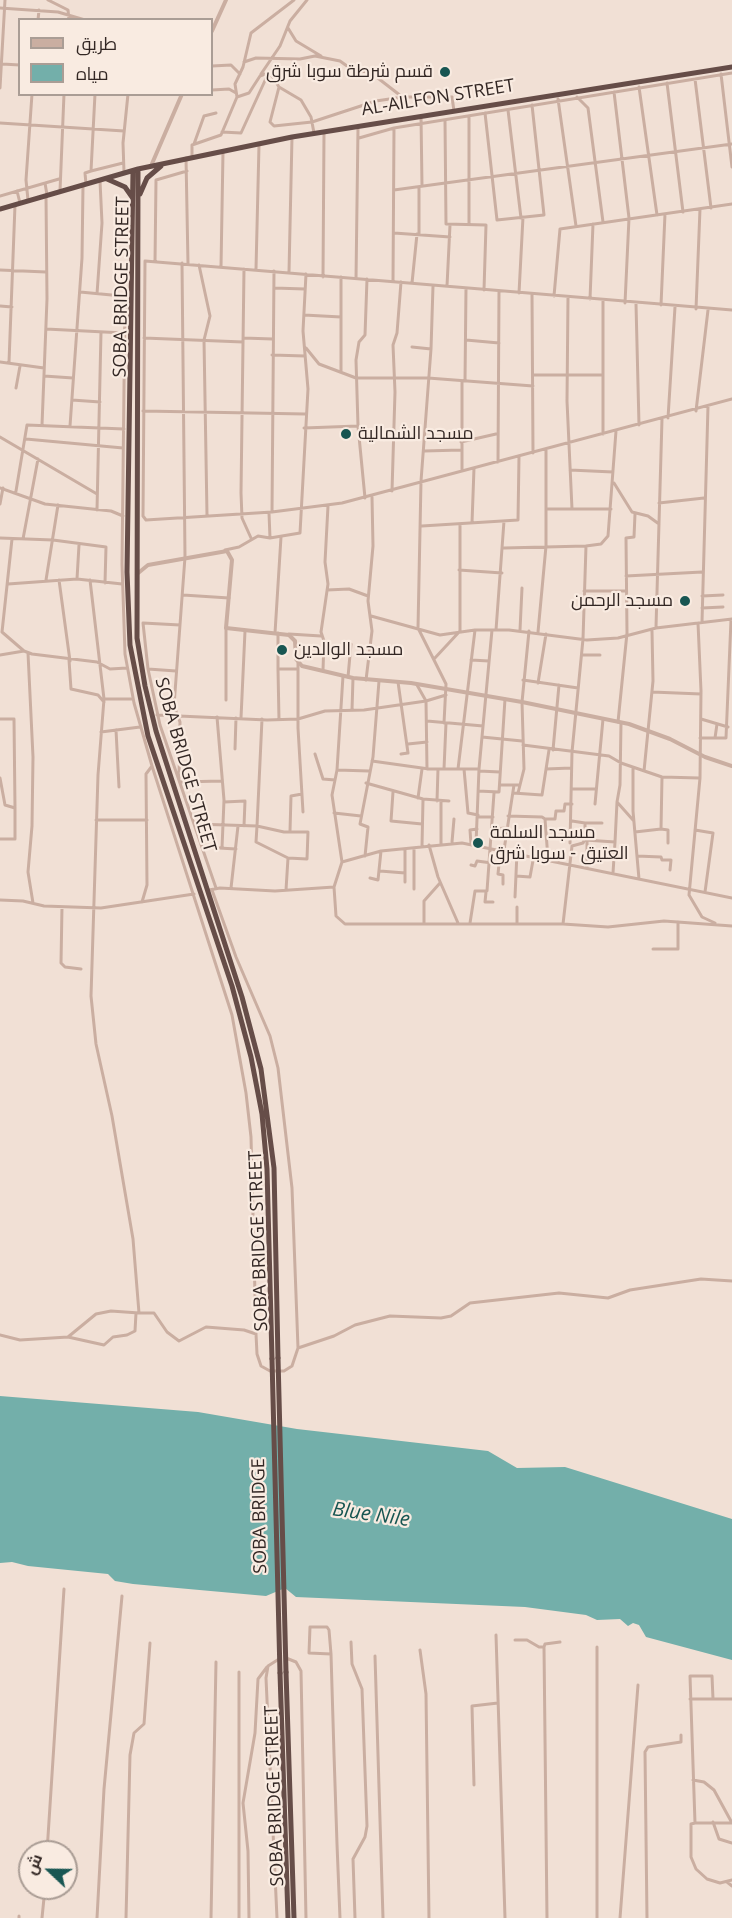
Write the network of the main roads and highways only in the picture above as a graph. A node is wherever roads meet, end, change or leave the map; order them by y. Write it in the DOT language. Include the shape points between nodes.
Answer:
graph roads {
  1 [pos="732,67"];
  2 [pos="162,165"];
  3 [pos="135,170"];
  4 [pos="103,180"];
  5 [pos="139,195"];
  6 [pos="133,199"];
  7 [pos="0,209"];
  8 [pos="134,292"];
  9 [pos="145,670"];
  10 [pos="134,672"];
  11 [pos="209,890"];
  12 [pos="275,1359"];
  13 [pos="283,1672"];
  14 [pos="288,1918"];
  15 [pos="294,1918"];
  1 -- 2 [label="highway, AL-AILFON STREET" via="324,131"];
  2 -- 3 [label="highway, AL-AILFON STREET"];
  2 -- 5 [label="highway" via="147,178"];
  3 -- 4 [label="highway, AL-AILFON STREET"];
  3 -- 5 [label="highway, SOBA BRIDGE STREET"];
  3 -- 6 [label="highway, SOBA BRIDGE STREET"];
  4 -- 6 [label="highway" via="126,187"];
  4 -- 7 [label="highway, AL-AILFON STREET"];
  5 -- 8 [label="highway, SOBA BRIDGE STREET" via="142,261"];
  6 -- 8 [label="highway, SOBA BRIDGE STREET"];
  8 -- 9 [label="highway, SOBA BRIDGE STREET" via="136,630"];
  8 -- 10 [label="highway, SOBA BRIDGE STREET" via="125,517"];
  9 -- 10 [label="highway"];
  9 -- 11 [label="highway, SOBA BRIDGE STREET" via="156,731"];
  10 -- 11 [label="highway, SOBA BRIDGE STREET" via="156,763"];
  11 -- 12 [label="highway, SOBA BRIDGE STREET" via="248,1018 266,1098 275,1190"];
  12 -- 13 [label="highway, SOBA BRIDGE, bridge"];
  13 -- 14 [label="highway"];
  13 -- 15 [label="highway, SOBA BRIDGE STREET"];
}
